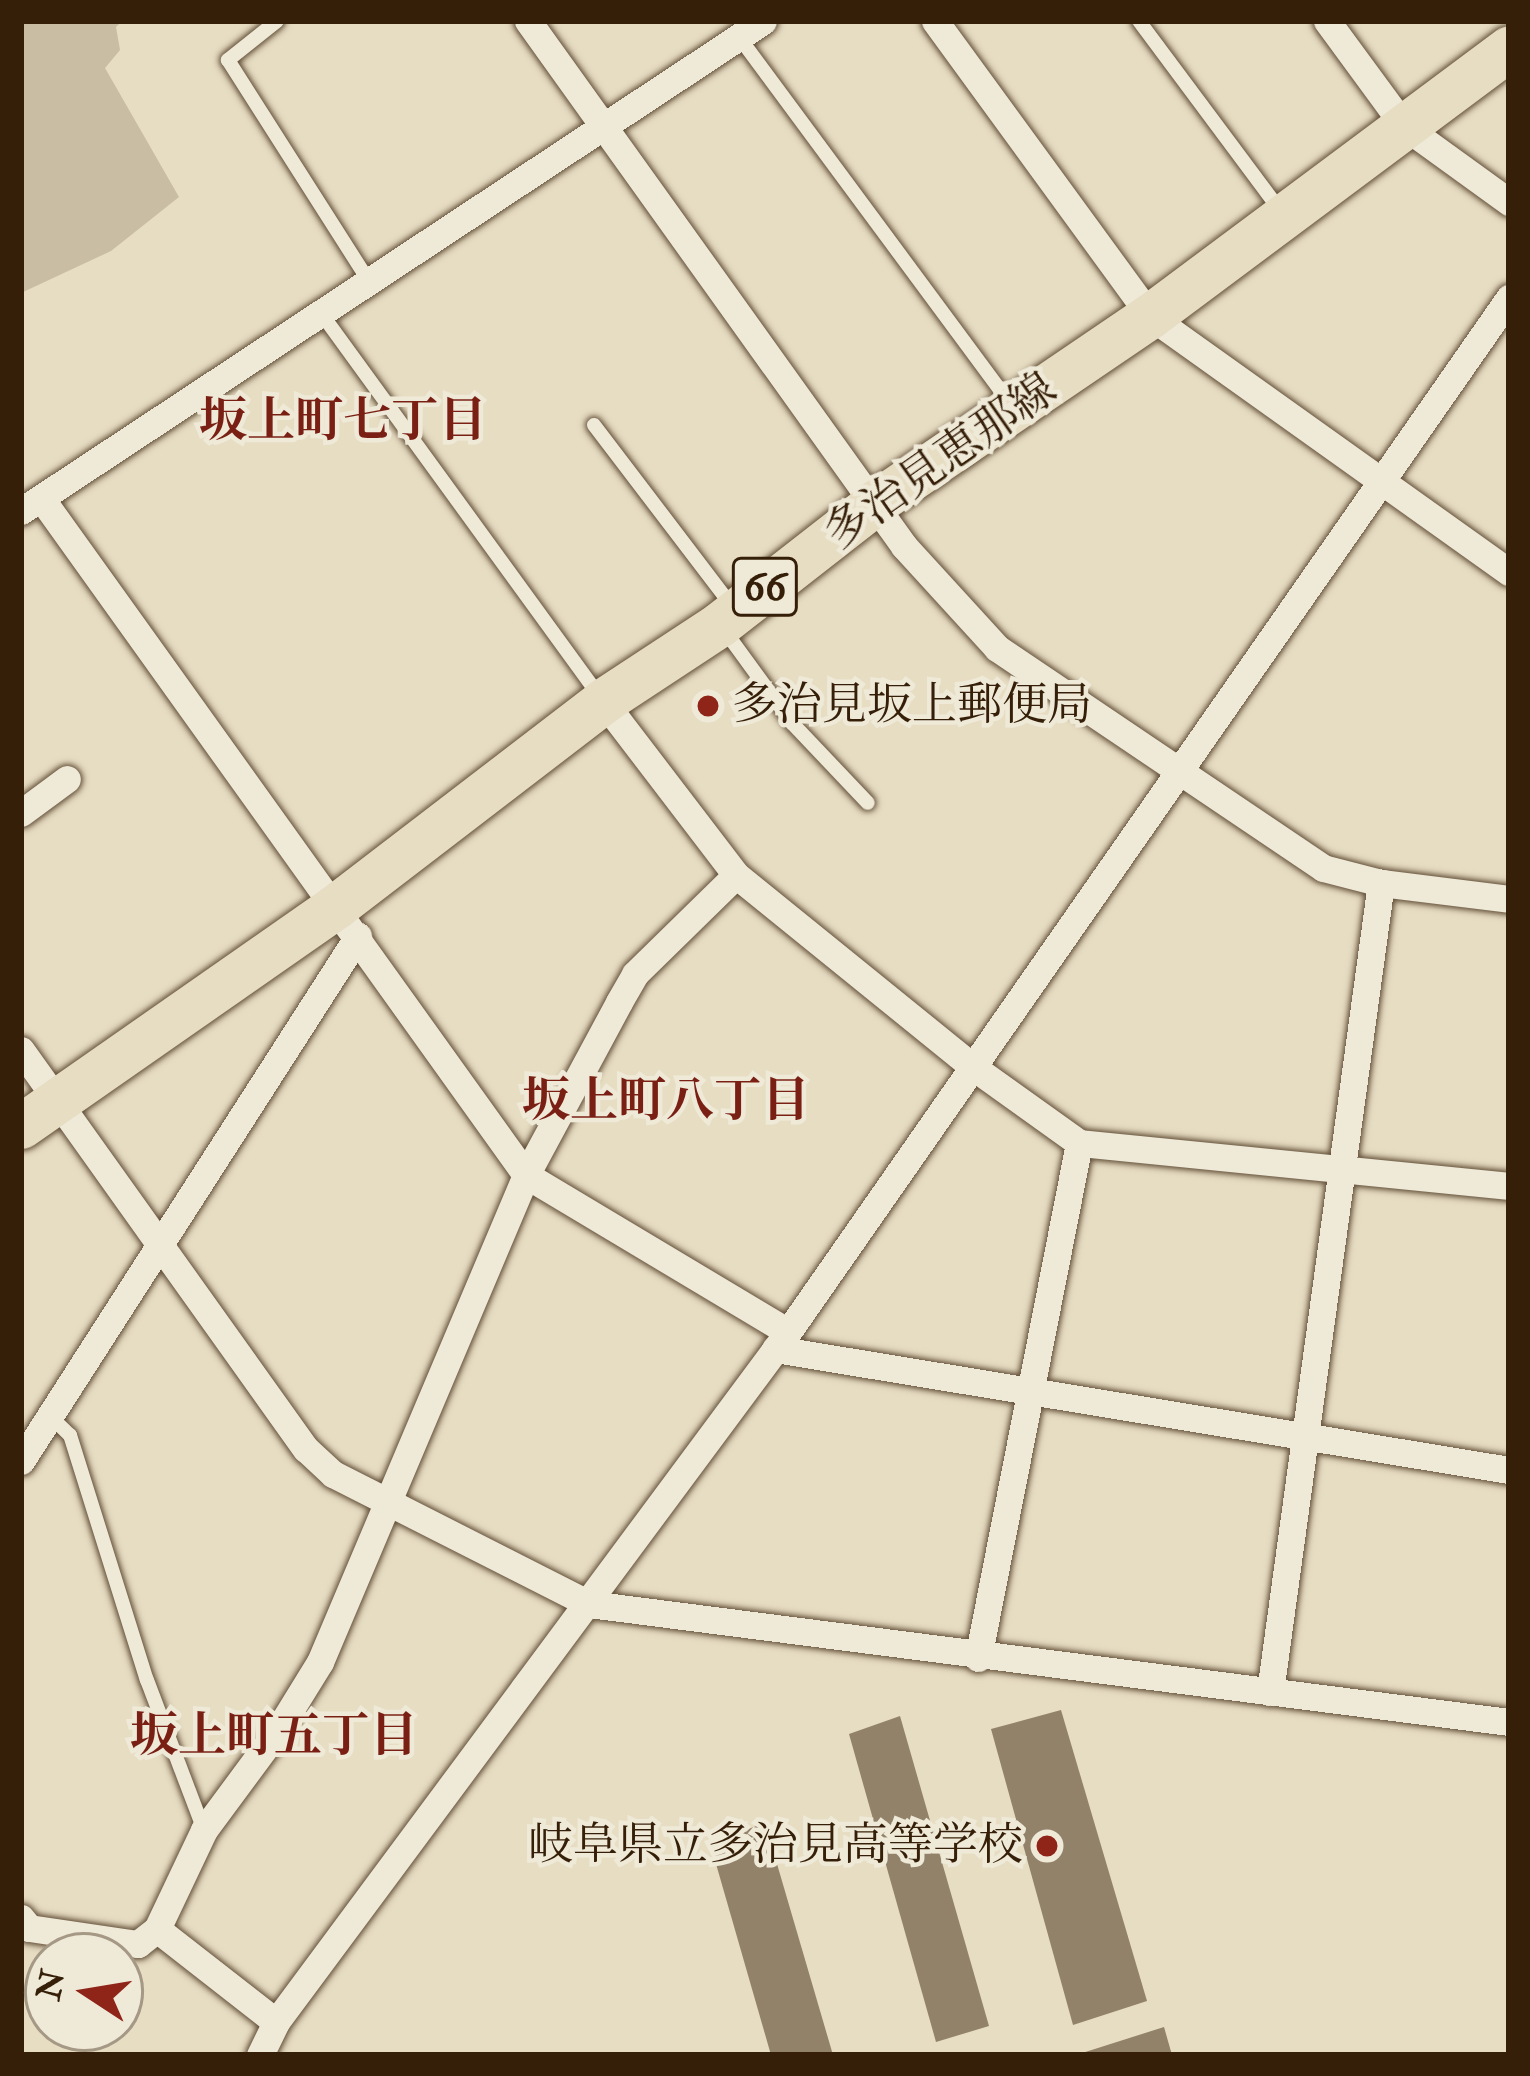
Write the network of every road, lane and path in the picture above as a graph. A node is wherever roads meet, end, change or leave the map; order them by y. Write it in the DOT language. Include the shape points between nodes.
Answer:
graph roads {
  1 [pos="277,21"];
  2 [pos="528,21"];
  3 [pos="935,21"];
  4 [pos="1139,21"];
  5 [pos="1327,21"];
  6 [pos="751,29"];
  7 [pos="1509,48"];
  8 [pos="1404,126"];
  9 [pos="601,127"];
  10 [pos="1509,202"];
  11 [pos="1282,213"];
  12 [pos="369,281"];
  13 [pos="1509,298"];
  14 [pos="320,313"];
  15 [pos="1150,316"];
  16 [pos="1016,411"];
  17 [pos="594,425"];
  18 [pos="1381,481"];
  19 [pos="876,502"];
  20 [pos="31,504"];
  21 [pos="1509,572"];
  22 [pos="728,617"];
  23 [pos="603,701"];
  24 [pos="1176,772"];
  25 [pos="68,779"];
  26 [pos="868,803"];
  27 [pos="21,813"];
  28 [pos="736,875"];
  29 [pos="1381,883"];
  30 [pos="1509,899"];
  31 [pos="346,921"];
  32 [pos="21,1050"];
  33 [pos="973,1067"];
  34 [pos="57,1097"];
  35 [pos="21,1126"];
  36 [pos="1079,1143"];
  37 [pos="1340,1166"];
  38 [pos="526,1175"];
  39 [pos="1509,1186"];
  40 [pos="160,1242"];
  41 [pos="781,1341"];
  42 [pos="1030,1391"];
  43 [pos="50,1416"];
  44 [pos="1302,1436"];
  45 [pos="21,1461"];
  46 [pos="1509,1470"];
  47 [pos="388,1504"];
  48 [pos="589,1604"];
  49 [pos="979,1658"];
  50 [pos="1270,1692"];
  51 [pos="1509,1722"];
  52 [pos="203,1830"];
  53 [pos="24,1928"];
  54 [pos="157,1929"];
  55 [pos="262,2043"];
  1 -- 12 [label="lane" via="228,60"];
  2 -- 9 [label="street"];
  3 -- 15 [label="street"];
  4 -- 11 [label="lane"];
  5 -- 8 [label="street"];
  6 -- 9 [label="street"];
  6 -- 16 [label="lane"];
  7 -- 8 [label="main road, 多治見恵那線 / 66"];
  8 -- 10 [label="street"];
  8 -- 11 [label="main road, 多治見恵那線 / 66"];
  9 -- 12 [label="street"];
  9 -- 19 [label="street"];
  11 -- 15 [label="main road, 多治見恵那線 / 66"];
  12 -- 14 [label="street"];
  13 -- 18 [label="street"];
  14 -- 20 [label="street"];
  14 -- 23 [label="lane"];
  15 -- 16 [label="main road, 多治見恵那線 / 66"];
  15 -- 18 [label="street"];
  16 -- 19 [label="main road, 多治見恵那線 / 66"];
  17 -- 22 [label="lane"];
  18 -- 21 [label="street"];
  18 -- 24 [label="street"];
  19 -- 22 [label="main road, 多治見恵那線 / 66"];
  19 -- 24 [label="street" via="904,546 997,648"];
  20 -- 31 [label="street"];
  22 -- 23 [label="main road, 多治見恵那線 / 66"];
  22 -- 26 [label="lane" via="792,723"];
  23 -- 28 [label="street"];
  23 -- 31 [label="main road, 多治見恵那線 / 66"];
  24 -- 29 [label="street" via="1323,868"];
  24 -- 33 [label="street"];
  25 -- 27 [label="street"];
  28 -- 33 [label="street"];
  28 -- 38 [label="street" via="635,974"];
  29 -- 30 [label="street"];
  29 -- 37 [label="street"];
  31 -- 34 [label="main road, 多治見恵那線 / 66"];
  31 -- 38 [label="street"];
  31 -- 40 [label="street"];
  32 -- 34 [label="street"];
  33 -- 36 [label="street"];
  33 -- 41 [label="street"];
  34 -- 35 [label="main road, 多治見恵那線 / 66"];
  34 -- 40 [label="street"];
  36 -- 37 [label="street"];
  36 -- 42 [label="street"];
  37 -- 39 [label="street"];
  37 -- 44 [label="street"];
  38 -- 41 [label="street"];
  38 -- 47 [label="street"];
  40 -- 43 [label="street"];
  40 -- 47 [label="street" via="306,1449"];
  41 -- 42 [label="street"];
  41 -- 48 [label="street"];
  42 -- 44 [label="street"];
  42 -- 49 [label="street"];
  43 -- 45 [label="street"];
  43 -- 52 [label="lane" via="70,1435"];
  44 -- 46 [label="street"];
  44 -- 50 [label="street"];
  47 -- 48 [label="street"];
  47 -- 52 [label="street" via="320,1662"];
  48 -- 49 [label="street"];
  48 -- 55 [label="street"];
  49 -- 50 [label="street"];
  50 -- 51 [label="street"];
  52 -- 54 [label="street"];
  53 -- 54 [label="street" via="138,1944"];
  54 -- 55 [label="street"];
}
